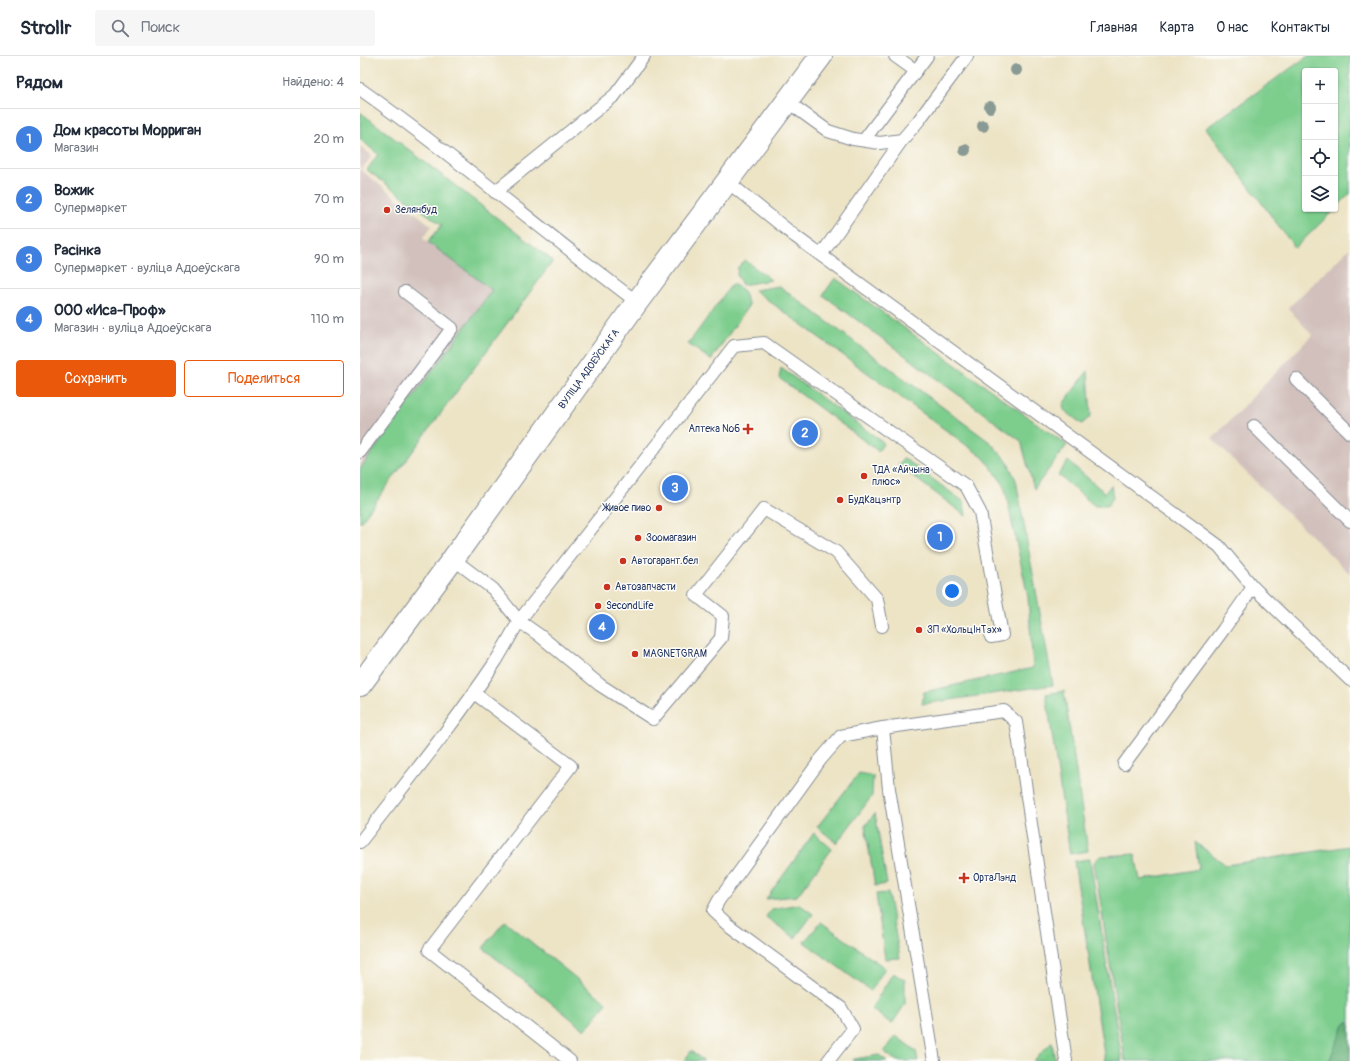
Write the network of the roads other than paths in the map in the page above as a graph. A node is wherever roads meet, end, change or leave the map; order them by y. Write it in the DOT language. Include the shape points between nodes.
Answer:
graph roads {
  1 [pos="644,56"];
  2 [pos="821,56"];
  3 [pos="895,56"];
  4 [pos="927,56"];
  5 [pos="967,56"];
  6 [pos="916,71"];
  7 [pos="360,89"];
  8 [pos="788,102"];
  9 [pos="864,140"];
  10 [pos="902,140"];
  11 [pos="728,182"];
  12 [pos="496,192"];
  13 [pos="821,255"];
  14 [pos="405,292"];
  15 [pos="637,302"];
  16 [pos="1296,379"];
  17 [pos="1254,426"];
  18 [pos="1350,433"];
  19 [pos="360,452"];
  20 [pos="1350,521"];
  21 [pos="453,559"];
  22 [pos="1253,586"];
  23 [pos="519,621"];
  24 [pos="882,626"];
  25 [pos="991,637"];
  26 [pos="1350,680"];
  27 [pos="360,685"];
  28 [pos="474,693"];
  29 [pos="883,728"];
  30 [pos="1124,764"];
  31 [pos="360,842"];
  32 [pos="570,1061"];
  33 [pos="828,1061"];
  34 [pos="934,1061"];
  35 [pos="1066,1061"];
  1 -- 12 [label="lane" via="615,95"];
  2 -- 8 [label="main road, ВУЛІЦА АДОЕЎСКАГА"];
  3 -- 6 [label="lane"];
  4 -- 6 [label="lane"];
  5 -- 10 [label="lane"];
  6 -- 9 [label="lane"];
  7 -- 12 [label="lane"];
  8 -- 9 [label="lane" via="828,131"];
  8 -- 11 [label="main road, ВУЛІЦА АДОЕЎСКАГА"];
  9 -- 10 [label="lane" via="880,143"];
  10 -- 13 [label="lane"];
  11 -- 13 [label="lane"];
  11 -- 15 [label="main road, ВУЛІЦА АДОЕЎСКАГА"];
  12 -- 15 [label="lane"];
  13 -- 22 [label="lane" via="1219,546"];
  14 -- 19 [label="lane" via="452,328"];
  15 -- 21 [label="main road, ВУЛІЦА АДОЕЎСКАГА"];
  16 -- 18 [label="lane"];
  17 -- 20 [label="lane"];
  21 -- 23 [label="lane" via="493,589"];
  21 -- 27 [label="main road, ВУЛІЦА АДОЕЎСКАГА"];
  22 -- 26 [label="lane"];
  22 -- 30 [label="lane"];
  23 -- 24 [label="lane" via="600,686 653,719 721,638 723,616 696,595 764,509 836,552 877,599"];
  23 -- 25 [label="lane" via="734,346 764,343 966,486 980,512 1002,635"];
  23 -- 28 [label="lane" via="497,660"];
  28 -- 31 [label="lane"];
  28 -- 32 [label="lane" via="571,766 429,950"];
  29 -- 33 [label="lane" via="841,736 821,758 713,911 841,1008 853,1029"];
  29 -- 34 [label="lane" via="889,789"];
  29 -- 35 [label="lane" via="1004,711 1016,722"];
}
